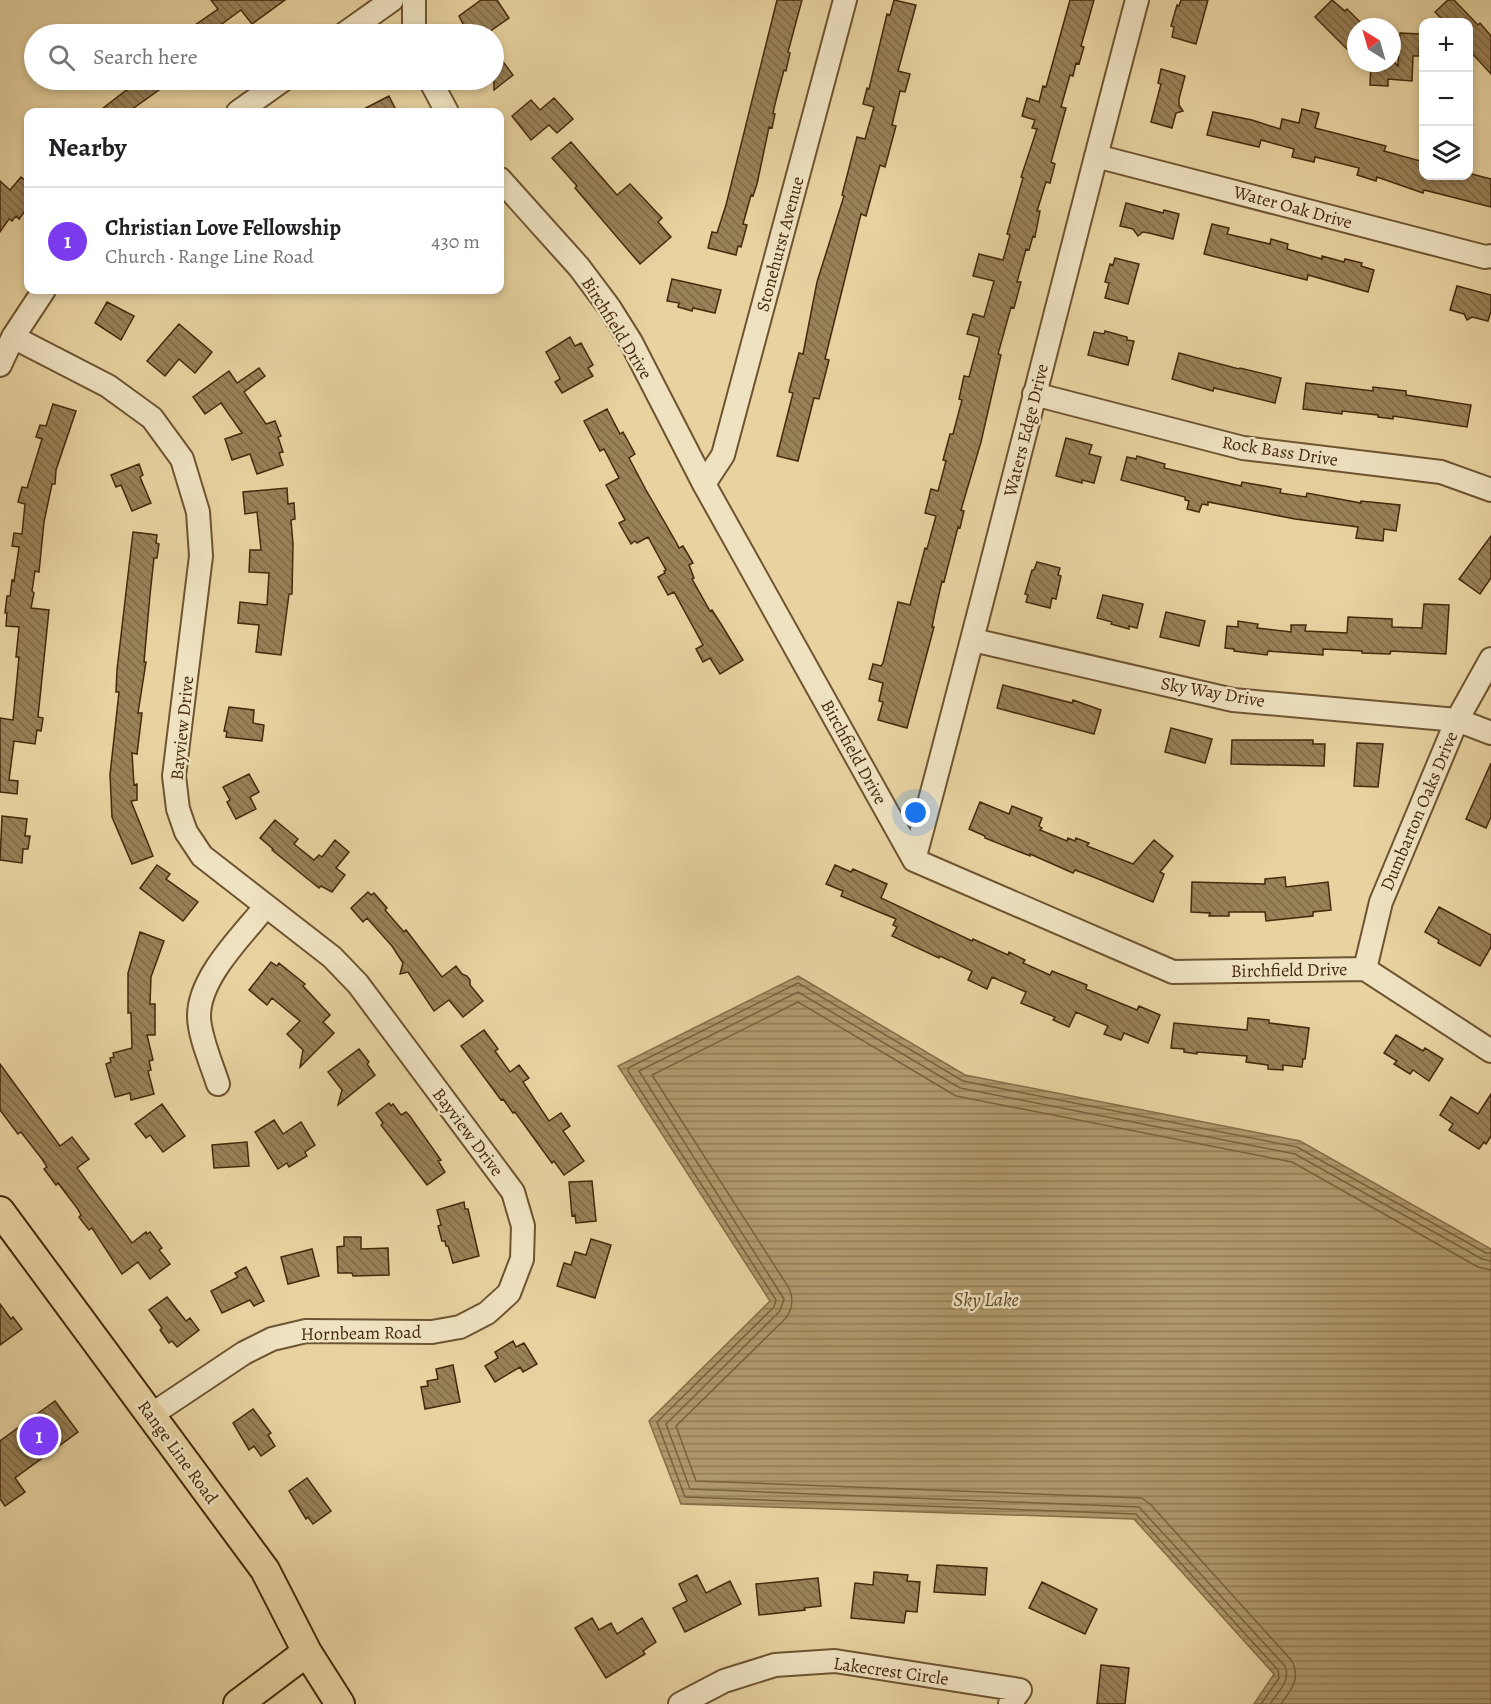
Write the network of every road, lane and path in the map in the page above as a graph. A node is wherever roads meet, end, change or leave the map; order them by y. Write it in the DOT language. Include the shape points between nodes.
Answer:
graph roads {
  1 [pos="392,0"];
  2 [pos="414,0"];
  3 [pos="845,0"];
  4 [pos="1137,0"];
  5 [pos="358,24"];
  6 [pos="415,24"];
  7 [pos="269,90"];
  8 [pos="435,90"];
  9 [pos="244,108"];
  10 [pos="445,108"];
  11 [pos="1096,156"];
  12 [pos="504,183"];
  13 [pos="1491,256"];
  14 [pos="41,294"];
  15 [pos="13,337"];
  16 [pos="0,365"];
  17 [pos="1034,394"];
  18 [pos="704,484"];
  19 [pos="1491,490"];
  20 [pos="973,640"];
  21 [pos="1491,659"];
  22 [pos="1457,720"];
  23 [pos="1491,733"];
  24 [pos="914,860"];
  25 [pos="266,906"];
  26 [pos="1365,969"];
  27 [pos="1491,1051"];
  28 [pos="218,1084"];
  29 [pos="0,1211"];
  30 [pos="522,1258"];
  31 [pos="151,1415"];
  32 [pos="308,1652"];
  33 [pos="238,1704"];
  34 [pos="340,1704"];
  35 [pos="680,1704"];
  36 [pos="1010,1704"];
  1 -- 5 [label="street"];
  2 -- 6 [label="street"];
  3 -- 18 [label="street, Stonehurst Avenue" via="723,455"];
  4 -- 11 [label="street, Waters Edge Drive"];
  7 -- 9 [label="street"];
  8 -- 10 [label="street"];
  11 -- 13 [label="street, Water Oak Drive"];
  11 -- 17 [label="street, Waters Edge Drive"];
  12 -- 18 [label="street, Birchfield Drive" via="579,267 609,307"];
  14 -- 15 [label="street"];
  15 -- 16 [label="street"];
  15 -- 25 [label="street, Bayview Drive" via="108,386 152,418 182,459 198,512 201,556 174,776 178,809 186,832 202,856"];
  17 -- 19 [label="street, Rock Bass Drive" via="1243,448 1441,472"];
  17 -- 20 [label="street, Waters Edge Drive"];
  18 -- 24 [label="street, Birchfield Drive"];
  20 -- 22 [label="street, Sky Way Drive" via="1233,700"];
  20 -- 24 [label="street, Waters Edge Drive"];
  21 -- 22 [label="street, Dumbarton Oaks Drive"];
  22 -- 23 [label="street, Sky Way Drive"];
  22 -- 26 [label="street, Dumbarton Oaks Drive" via="1381,902"];
  24 -- 26 [label="street, Birchfield Drive" via="1173,972"];
  25 -- 28 [label="street" via="202,992 199,1018"];
  25 -- 30 [label="street, Bayview Drive" via="332,957 358,984 513,1192 523,1226"];
  26 -- 27 [label="street, Birchfield Drive"];
  29 -- 31 [label="main road, Range Line Road"];
  30 -- 31 [label="street, Hornbeam Road" via="509,1293 487,1313 460,1327 432,1332 306,1331 272,1339 244,1353"];
  31 -- 32 [label="main road, Range Line Road" via="265,1570"];
  32 -- 33 [label="main road"];
  32 -- 34 [label="main road, Range Line Road"];
  35 -- 36 [label="street, Lakecrest Circle" via="724,1681 775,1665 835,1661 1020,1690"];
}
